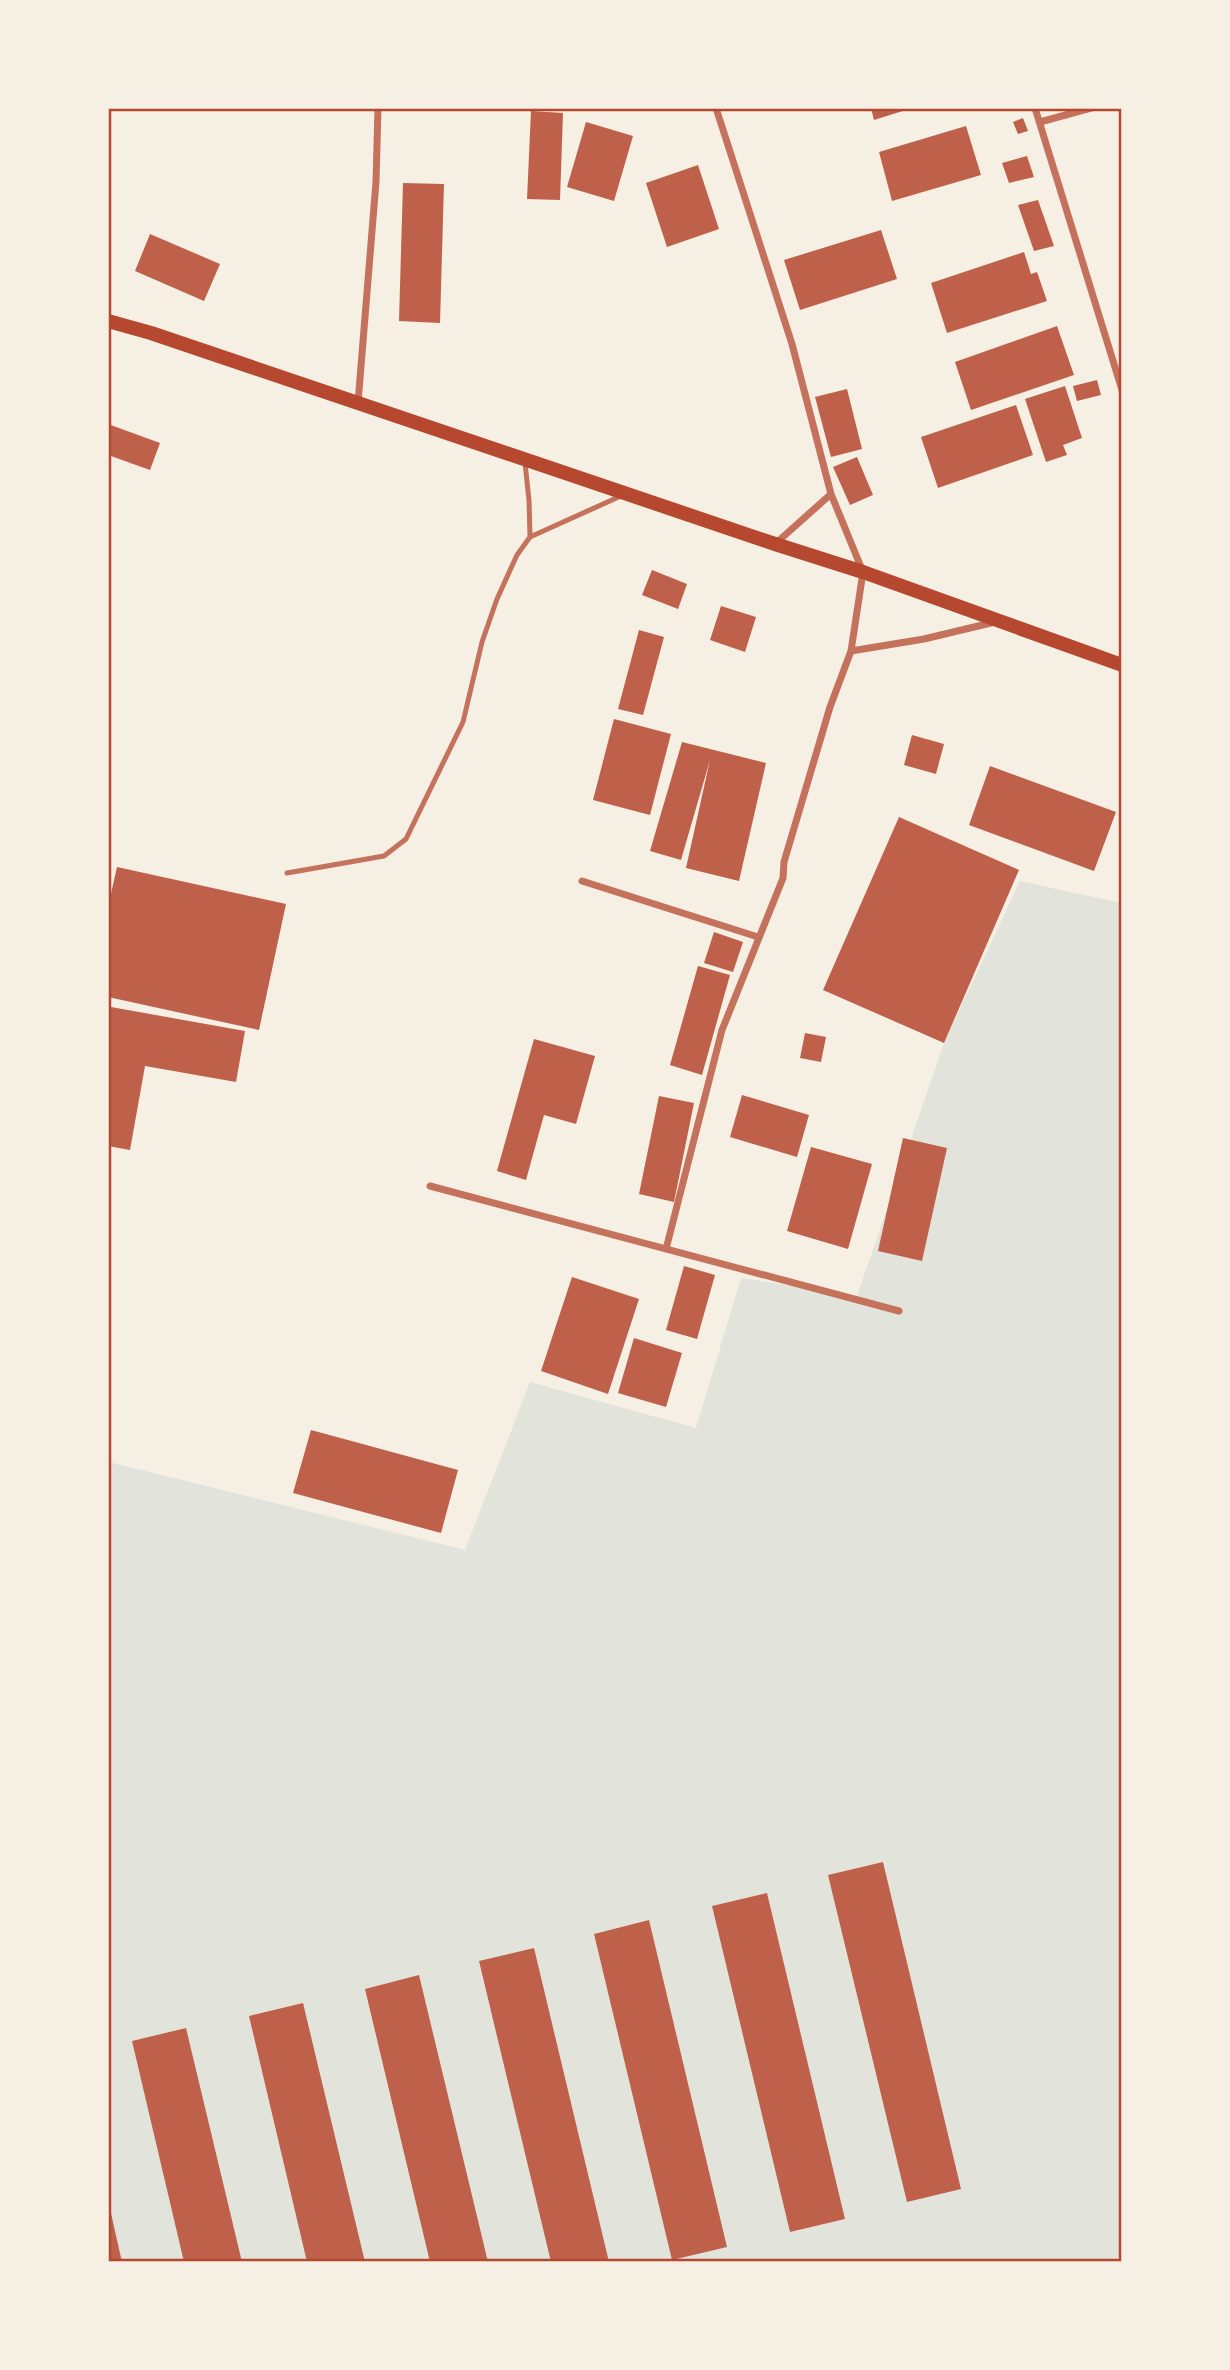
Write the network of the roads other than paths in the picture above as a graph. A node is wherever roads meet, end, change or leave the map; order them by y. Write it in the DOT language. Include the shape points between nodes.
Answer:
graph roads {
  1 [pos="378,108"];
  2 [pos="716,108"];
  3 [pos="1035,108"];
  4 [pos="1091,108"];
  5 [pos="1040,122"];
  6 [pos="108,321"];
  7 [pos="1122,390"];
  8 [pos="359,403"];
  9 [pos="525,460"];
  10 [pos="627,494"];
  11 [pos="831,495"];
  12 [pos="530,537"];
  13 [pos="775,544"];
  14 [pos="863,572"];
  15 [pos="999,621"];
  16 [pos="851,651"];
  17 [pos="1122,665"];
  18 [pos="287,873"];
  19 [pos="582,881"];
  20 [pos="758,937"];
  21 [pos="430,1186"];
  22 [pos="666,1249"];
  23 [pos="899,1311"];
  1 -- 8 [label="street"];
  2 -- 11 [label="street" via="792,344"];
  3 -- 5 [label="street"];
  4 -- 5 [label="street"];
  5 -- 7 [label="street"];
  6 -- 8 [label="main road"];
  8 -- 9 [label="main road"];
  9 -- 10 [label="main road"];
  9 -- 12 [label="lane"];
  10 -- 12 [label="lane"];
  10 -- 13 [label="main road"];
  11 -- 13 [label="street"];
  11 -- 14 [label="street"];
  12 -- 18 [label="lane" via="497,599 463,722 405,839 384,856"];
  13 -- 14 [label="main road"];
  14 -- 15 [label="main road"];
  14 -- 16 [label="street"];
  15 -- 16 [label="street"];
  15 -- 17 [label="main road"];
  16 -- 20 [label="street" via="814,758 783,878"];
  19 -- 20 [label="street"];
  20 -- 22 [label="street" via="722,1030"];
  21 -- 22 [label="street"];
  22 -- 23 [label="street"];
}
